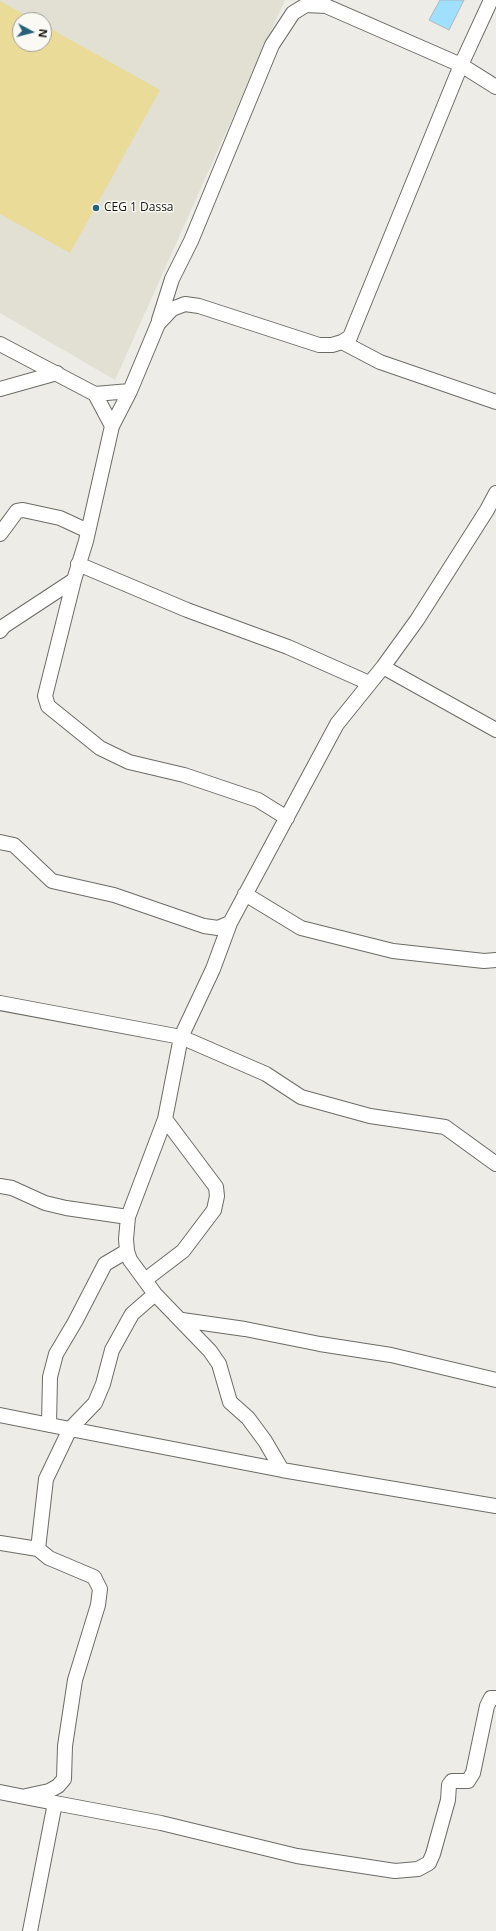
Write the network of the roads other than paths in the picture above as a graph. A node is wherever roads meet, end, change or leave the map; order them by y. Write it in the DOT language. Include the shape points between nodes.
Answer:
graph roads {
  1 [pos="491,0"];
  2 [pos="461,65"];
  3 [pos="496,87"];
  4 [pos="158,324"];
  5 [pos="342,342"];
  6 [pos="0,344"];
  7 [pos="57,373"];
  8 [pos="0,389"];
  9 [pos="130,391"];
  10 [pos="94,394"];
  11 [pos="496,402"];
  12 [pos="112,426"];
  13 [pos="496,493"];
  14 [pos="88,531"];
  15 [pos="0,534"];
  16 [pos="78,564"];
  17 [pos="74,580"];
  18 [pos="0,631"];
  19 [pos="383,667"];
  20 [pos="369,683"];
  21 [pos="496,730"];
  22 [pos="287,818"];
  23 [pos="0,842"];
  24 [pos="245,894"];
  25 [pos="230,923"];
  26 [pos="496,960"];
  27 [pos="0,1003"];
  28 [pos="181,1037"];
  29 [pos="165,1119"];
  30 [pos="496,1164"];
  31 [pos="0,1186"];
  32 [pos="128,1217"];
  33 [pos="127,1251"];
  34 [pos="145,1280"];
  35 [pos="155,1294"];
  36 [pos="182,1320"];
  37 [pos="496,1380"];
  38 [pos="0,1414"];
  39 [pos="49,1425"];
  40 [pos="70,1429"];
  41 [pos="282,1470"];
  42 [pos="496,1506"];
  43 [pos="0,1543"];
  44 [pos="38,1549"];
  45 [pos="496,1698"];
  46 [pos="0,1792"];
  47 [pos="26,1796"];
  48 [pos="55,1803"];
  49 [pos="30,1931"];
  1 -- 2 [label="street"];
  2 -- 3 [label="street"];
  2 -- 4 [label="street" via="326,6 306,5 293,13 269,53 191,241 172,279"];
  2 -- 5 [label="street" via="350,337"];
  4 -- 5 [label="street" via="172,309 185,304 199,306 319,345"];
  4 -- 9 [label="street"];
  5 -- 11 [label="street" via="380,362"];
  6 -- 7 [label="street"];
  7 -- 8 [label="street"];
  7 -- 10 [label="street"];
  9 -- 10 [label="street"];
  9 -- 12 [label="street"];
  10 -- 12 [label="street"];
  12 -- 14 [label="street"];
  13 -- 19 [label="street" via="418,620"];
  14 -- 15 [label="street" via="60,518 23,510 17,512"];
  14 -- 16 [label="street"];
  16 -- 17 [label="street"];
  16 -- 20 [label="street" via="187,610 288,647"];
  17 -- 18 [label="street"];
  17 -- 22 [label="street" via="45,696 48,706 100,748 130,762 184,775 258,800"];
  19 -- 20 [label="street"];
  19 -- 21 [label="street"];
  20 -- 22 [label="street" via="337,724"];
  22 -- 24 [label="street"];
  23 -- 25 [label="street" via="14,845 52,881 114,895 204,926 218,928"];
  24 -- 25 [label="street"];
  24 -- 26 [label="street" via="301,928 393,950 484,961"];
  25 -- 28 [label="street"];
  27 -- 28 [label="street"];
  28 -- 29 [label="street"];
  28 -- 30 [label="street" via="266,1074 300,1097 370,1116 445,1127"];
  29 -- 32 [label="street"];
  29 -- 34 [label="street" via="216,1187 217,1196 214,1210 183,1252"];
  31 -- 32 [label="street" via="12,1188 45,1203"];
  32 -- 33 [label="street"];
  33 -- 34 [label="street" via="130,1260"];
  33 -- 39 [label="street" via="105,1264 56,1354 50,1377"];
  34 -- 35 [label="street"];
  35 -- 36 [label="street"];
  35 -- 40 [label="street" via="132,1314 112,1350 95,1403"];
  36 -- 37 [label="street" via="398,1357"];
  36 -- 41 [label="street" via="219,1364 230,1402 248,1418"];
  38 -- 39 [label="street"];
  39 -- 40 [label="street"];
  40 -- 41 [label="street"];
  40 -- 44 [label="street" via="46,1479"];
  41 -- 42 [label="street"];
  43 -- 44 [label="street"];
  44 -- 47 [label="street" via="49,1558 94,1577 100,1589 98,1605 75,1680 65,1746 64,1779 49,1791"];
  45 -- 48 [label="street" via="491,1698 487,1706 473,1772 468,1781 452,1782 449,1785 448,1800 433,1854 428,1863 418,1869 395,1872 296,1856 160,1823"];
  46 -- 47 [label="street"];
  47 -- 48 [label="street"];
  48 -- 49 [label="street"];
}
